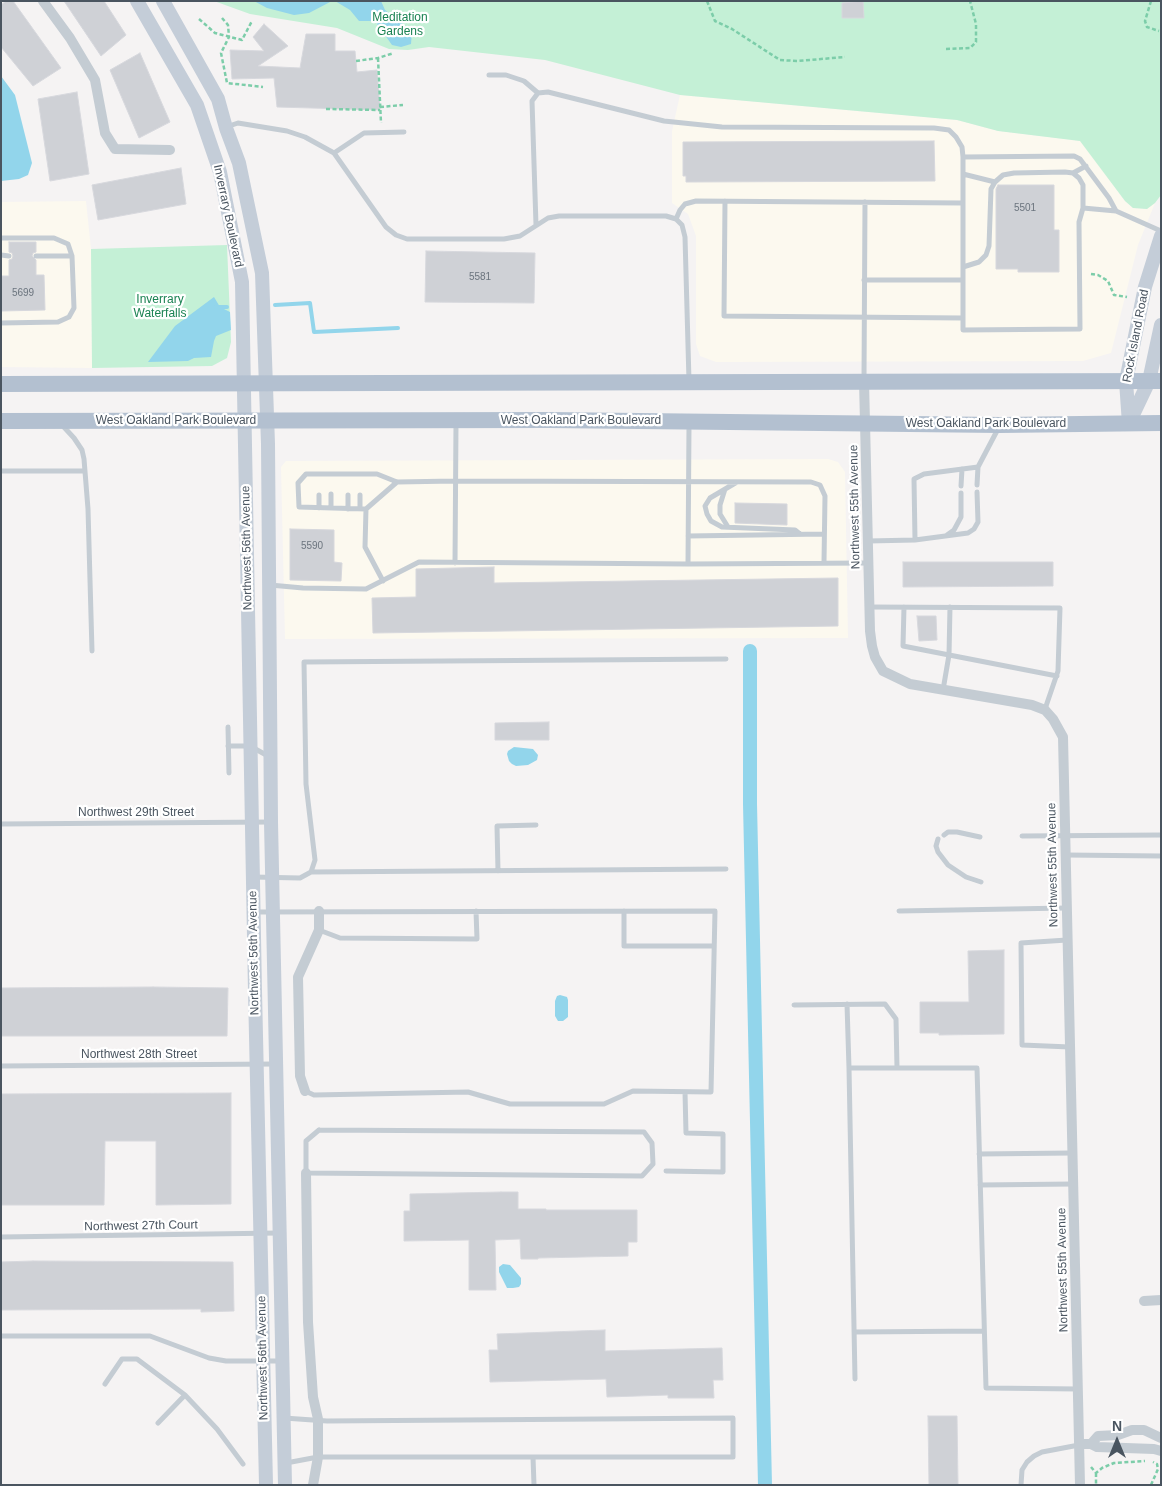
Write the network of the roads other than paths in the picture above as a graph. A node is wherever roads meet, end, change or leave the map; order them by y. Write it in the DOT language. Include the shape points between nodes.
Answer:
graph roads {
  1 [pos="43,1"];
  2 [pos="137,1"];
  3 [pos="163,1"];
  4 [pos="489,75"];
  5 [pos="538,93"];
  6 [pos="197,105"];
  7 [pos="226,128"];
  8 [pos="404,132"];
  9 [pos="170,150"];
  10 [pos="334,153"];
  11 [pos="963,157"];
  12 [pos="1086,166"];
  13 [pos="1073,173"];
  14 [pos="963,174"];
  15 [pos="995,182"];
  16 [pos="725,201"];
  17 [pos="864,202"];
  18 [pos="962,203"];
  19 [pos="1083,208"];
  20 [pos="1116,211"];
  21 [pos="676,219"];
  22 [pos="536,225"];
  23 [pos="1161,231"];
  24 [pos="1161,236"];
  25 [pos="1,238"];
  26 [pos="1,255"];
  27 [pos="9,256"];
  28 [pos="36,256"];
  29 [pos="72,256"];
  30 [pos="963,267"];
  31 [pos="864,280"];
  32 [pos="963,280"];
  33 [pos="863,317"];
  34 [pos="963,318"];
  35 [pos="1,323"];
  36 [pos="1161,325"];
  37 [pos="864,381"];
  38 [pos="1126,381"];
  39 [pos="1155,381"];
  40 [pos="689,382"];
  41 [pos="245,383"];
  42 [pos="266,383"];
  43 [pos="1,384"];
  44 [pos="1,421"];
  45 [pos="58,421"];
  46 [pos="245,421"];
  47 [pos="268,421"];
  48 [pos="456,421"];
  49 [pos="689,421"];
  50 [pos="866,423"];
  51 [pos="1161,423"];
  52 [pos="1000,424"];
  53 [pos="1128,424"];
  54 [pos="978,467"];
  55 [pos="962,469"];
  56 [pos="1,471"];
  57 [pos="84,471"];
  58 [pos="318,474"];
  59 [pos="348,474"];
  60 [pos="360,474"];
  61 [pos="455,480"];
  62 [pos="318,481"];
  63 [pos="348,481"];
  64 [pos="360,481"];
  65 [pos="688,481"];
  66 [pos="737,481"];
  67 [pos="396,482"];
  68 [pos="977,485"];
  69 [pos="961,486"];
  70 [pos="725,489"];
  71 [pos="977,492"];
  72 [pos="961,493"];
  73 [pos="319,494"];
  74 [pos="331,494"];
  75 [pos="348,495"];
  76 [pos="360,495"];
  77 [pos="319,508"];
  78 [pos="331,508"];
  79 [pos="348,508"];
  80 [pos="363,509"];
  81 [pos="728,527"];
  82 [pos="800,534"];
  83 [pos="824,534"];
  84 [pos="688,536"];
  85 [pos="947,536"];
  86 [pos="915,540"];
  87 [pos="868,541"];
  88 [pos="824,562"];
  89 [pos="455,563"];
  90 [pos="869,563"];
  91 [pos="688,564"];
  92 [pos="382,580"];
  93 [pos="270,585"];
  94 [pos="870,607"];
  95 [pos="904,607"];
  96 [pos="950,607"];
  97 [pos="92,651"];
  98 [pos="950,655"];
  99 [pos="726,659"];
  100 [pos="1057,676"];
  101 [pos="943,690"];
  102 [pos="1045,710"];
  103 [pos="228,727"];
  104 [pos="228,746"];
  105 [pos="250,746"];
  106 [pos="271,758"];
  107 [pos="229,773"];
  108 [pos="251,822"];
  109 [pos="271,822"];
  110 [pos="1,824"];
  111 [pos="536,825"];
  112 [pos="944,835"];
  113 [pos="1161,835"];
  114 [pos="1022,836"];
  115 [pos="1066,836"];
  116 [pos="980,837"];
  117 [pos="938,839"];
  118 [pos="1066,855"];
  119 [pos="1161,856"];
  120 [pos="726,869"];
  121 [pos="498,871"];
  122 [pos="311,872"];
  123 [pos="252,877"];
  124 [pos="272,878"];
  125 [pos="981,882"];
  126 [pos="1066,908"];
  127 [pos="273,911"];
  128 [pos="318,911"];
  129 [pos="476,911"];
  130 [pos="624,911"];
  131 [pos="899,911"];
  132 [pos="253,912"];
  133 [pos="319,930"];
  134 [pos="1067,940"];
  135 [pos="714,946"];
  136 [pos="847,1004"];
  137 [pos="794,1005"];
  138 [pos="1070,1047"];
  139 [pos="256,1064"];
  140 [pos="276,1064"];
  141 [pos="1,1066"];
  142 [pos="848,1068"];
  143 [pos="897,1068"];
  144 [pos="305,1091"];
  145 [pos="685,1092"];
  146 [pos="1072,1153"];
  147 [pos="980,1154"];
  148 [pos="666,1171"];
  149 [pos="306,1173"];
  150 [pos="1073,1184"];
  151 [pos="980,1185"];
  152 [pos="281,1233"];
  153 [pos="260,1235"];
  154 [pos="1,1237"];
  155 [pos="1161,1300"];
  156 [pos="1144,1301"];
  157 [pos="984,1331"];
  158 [pos="854,1332"];
  159 [pos="1,1336"];
  160 [pos="263,1361"];
  161 [pos="282,1361"];
  162 [pos="855,1379"];
  163 [pos="105,1384"];
  164 [pos="1078,1389"];
  165 [pos="185,1395"];
  166 [pos="284,1418"];
  167 [pos="318,1419"];
  168 [pos="158,1423"];
  169 [pos="1161,1438"];
  170 [pos="1079,1444"];
  171 [pos="1091,1444"];
  172 [pos="1161,1451"];
  173 [pos="318,1457"];
  174 [pos="533,1457"];
  175 [pos="243,1464"];
  176 [pos="285,1464"];
  177 [pos="266,1485"];
  178 [pos="286,1485"];
  179 [pos="313,1485"];
  180 [pos="534,1485"];
  181 [pos="1021,1485"];
  182 [pos="1080,1485"];
  1 -- 9 [label="street" via="95,80 105,134 115,150"];
  2 -- 6 [label="street, Inverrary Boulevard"];
  3 -- 7 [label="street, Inverrary Boulevard" via="218,99"];
  4 -- 5 [label="lane" via="506,75 524,81"];
  5 -- 11 [label="lane" via="548,92 664,121 722,127 949,130 962,147"];
  5 -- 22 [label="lane" via="532,101"];
  6 -- 7 [label="street" via="219,129"];
  6 -- 41 [label="street, Inverrary Boulevard" via="220,172 242,282"];
  7 -- 10 [label="lane" via="238,123 286,131"];
  7 -- 42 [label="street, Inverrary Boulevard" via="239,164 262,273"];
  8 -- 10 [label="lane" via="364,133"];
  10 -- 22 [label="lane" via="386,227 396,235 407,238 504,239 520,236"];
  11 -- 12 [label="lane" via="1074,156"];
  11 -- 14 [label="lane"];
  12 -- 13 [label="lane"];
  12 -- 20 [label="lane"];
  13 -- 15 [label="lane" via="1014,173 1003,175"];
  13 -- 19 [label="lane" via="1083,185"];
  14 -- 15 [label="lane"];
  14 -- 18 [label="lane"];
  15 -- 30 [label="lane" via="991,189 986,255 979,262"];
  16 -- 17 [label="lane"];
  16 -- 21 [label="lane" via="685,204"];
  16 -- 33 [label="lane" via="724,316"];
  17 -- 18 [label="lane"];
  17 -- 31 [label="lane"];
  18 -- 30 [label="lane"];
  19 -- 20 [label="lane"];
  19 -- 34 [label="lane" via="1079,222 1080,329 963,330"];
  20 -- 23 [label="lane"];
  21 -- 22 [label="lane" via="666,216 559,216"];
  21 -- 40 [label="lane" via="682,224 685,236"];
  24 -- 38 [label="street, Rock Island Road" via="1145,287"];
  25 -- 29 [label="lane" via="54,238 68,244"];
  26 -- 27 [label="lane"];
  28 -- 29 [label="lane"];
  29 -- 35 [label="lane" via="74,308 69,317 58,322"];
  30 -- 32 [label="lane"];
  31 -- 32 [label="lane"];
  31 -- 33 [label="lane"];
  32 -- 34 [label="lane"];
  33 -- 34 [label="lane"];
  33 -- 37 [label="lane"];
  36 -- 39 [label="street, Rock Island Road"];
  37 -- 38 [label="main road"];
  37 -- 40 [label="main road"];
  37 -- 50 [label="street, Northwest 55th Avenue"];
  38 -- 39 [label="main road"];
  38 -- 53 [label="street, Rock Island Road"];
  39 -- 53 [label="street, Rock Island Road"];
  40 -- 42 [label="main road"];
  41 -- 42 [label="main road"];
  41 -- 43 [label="main road"];
  41 -- 46 [label="street, Inverrary Boulevard"];
  42 -- 47 [label="street, Inverrary Boulevard"];
  44 -- 45 [label="main road, West Oakland Park Boulevard"];
  45 -- 46 [label="main road, West Oakland Park Boulevard"];
  45 -- 57 [label="lane" via="82,450"];
  46 -- 47 [label="main road, West Oakland Park Boulevard"];
  46 -- 105 [label="street, Northwest 56th Avenue"];
  47 -- 48 [label="main road, West Oakland Park Boulevard"];
  47 -- 93 [label="street, Northwest 56th Avenue"];
  48 -- 49 [label="main road, West Oakland Park Boulevard"];
  48 -- 61 [label="lane"];
  49 -- 50 [label="main road, West Oakland Park Boulevard"];
  49 -- 65 [label="lane"];
  50 -- 52 [label="main road, West Oakland Park Boulevard"];
  50 -- 87 [label="street, Northwest 55th Avenue"];
  51 -- 53 [label="main road, West Oakland Park Boulevard"];
  52 -- 53 [label="main road, West Oakland Park Boulevard"];
  52 -- 54 [label="lane"];
  54 -- 55 [label="lane"];
  54 -- 68 [label="lane"];
  55 -- 69 [label="lane"];
  55 -- 86 [label="lane" via="924,474 914,480"];
  56 -- 57 [label="lane"];
  57 -- 97 [label="lane"];
  58 -- 59 [label="lane" via="331,477"];
  58 -- 62 [label="lane"];
  58 -- 77 [label="lane" via="306,474 298,482 299,507"];
  59 -- 60 [label="lane"];
  59 -- 63 [label="lane"];
  60 -- 64 [label="lane"];
  60 -- 67 [label="lane" via="377,474"];
  61 -- 65 [label="lane"];
  61 -- 67 [label="lane"];
  61 -- 89 [label="lane"];
  65 -- 66 [label="lane"];
  65 -- 84 [label="lane"];
  66 -- 70 [label="lane"];
  66 -- 83 [label="lane" via="811,482 820,485 825,496"];
  67 -- 80 [label="lane"];
  70 -- 81 [label="lane" via="720,514"];
  70 -- 81 [label="lane" via="710,498 705,506 711,521"];
  71 -- 85 [label="lane" via="978,522 974,529"];
  72 -- 85 [label="lane" via="961,517"];
  73 -- 77 [label="lane"];
  74 -- 78 [label="lane"];
  75 -- 79 [label="lane"];
  76 -- 80 [label="lane"];
  77 -- 78 [label="lane"];
  78 -- 79 [label="lane"];
  79 -- 80 [label="lane"];
  80 -- 92 [label="lane" via="365,548"];
  81 -- 82 [label="lane" via="795,530"];
  82 -- 83 [label="lane"];
  82 -- 84 [label="lane"];
  83 -- 88 [label="lane"];
  84 -- 91 [label="lane"];
  85 -- 86 [label="lane"];
  86 -- 87 [label="lane"];
  87 -- 90 [label="street, Northwest 55th Avenue"];
  88 -- 90 [label="lane"];
  88 -- 91 [label="lane"];
  89 -- 91 [label="lane"];
  89 -- 92 [label="lane" via="419,562"];
  90 -- 94 [label="street, Northwest 55th Avenue"];
  92 -- 93 [label="lane" via="366,589"];
  93 -- 106 [label="street, Northwest 56th Avenue"];
  94 -- 95 [label="lane"];
  94 -- 101 [label="street, Northwest 55th Avenue" via="872,646 883,671 910,684"];
  95 -- 96 [label="lane"];
  95 -- 98 [label="lane" via="904,646"];
  96 -- 98 [label="lane"];
  96 -- 100 [label="lane" via="1060,608"];
  98 -- 100 [label="lane"];
  98 -- 101 [label="lane"];
  99 -- 122 [label="lane" via="304,662 306,784 315,860"];
  100 -- 102 [label="lane"];
  101 -- 102 [label="street, Northwest 55th Avenue"];
  102 -- 115 [label="street, Northwest 55th Avenue" via="1063,736"];
  103 -- 104 [label="lane"];
  104 -- 105 [label="lane"];
  104 -- 107 [label="lane"];
  105 -- 106 [label="lane"];
  105 -- 108 [label="street, Northwest 56th Avenue"];
  106 -- 109 [label="street, Northwest 56th Avenue"];
  108 -- 109 [label="lane, Northwest 29th Street"];
  108 -- 110 [label="lane, Northwest 29th Street"];
  108 -- 123 [label="street, Northwest 56th Avenue"];
  109 -- 124 [label="street, Northwest 56th Avenue"];
  111 -- 121 [label="lane" via="498,826"];
  112 -- 116 [label="lane" via="956,832"];
  113 -- 115 [label="lane"];
  114 -- 115 [label="lane"];
  115 -- 118 [label="street, Northwest 55th Avenue"];
  117 -- 125 [label="lane" via="938,852 948,865"];
  118 -- 119 [label="lane"];
  118 -- 126 [label="street, Northwest 55th Avenue"];
  120 -- 121 [label="lane"];
  121 -- 122 [label="lane"];
  122 -- 124 [label="lane" via="300,878"];
  123 -- 124 [label="lane"];
  123 -- 132 [label="street, Northwest 56th Avenue"];
  124 -- 127 [label="street, Northwest 56th Avenue"];
  126 -- 131 [label="lane"];
  126 -- 134 [label="street, Northwest 55th Avenue"];
  127 -- 128 [label="lane"];
  127 -- 132 [label="lane"];
  127 -- 140 [label="street, Northwest 56th Avenue"];
  128 -- 129 [label="lane"];
  128 -- 133 [label="street"];
  129 -- 130 [label="lane"];
  129 -- 133 [label="lane" via="477,939 340,938"];
  130 -- 135 [label="lane" via="624,946"];
  130 -- 135 [label="lane" via="715,910"];
  132 -- 139 [label="street, Northwest 56th Avenue"];
  133 -- 144 [label="street" via="298,977 300,1076"];
  134 -- 138 [label="street, Northwest 55th Avenue"];
  134 -- 138 [label="lane" via="1020,943 1022,1045"];
  135 -- 145 [label="lane" via="711,1092"];
  136 -- 137 [label="lane"];
  136 -- 142 [label="lane"];
  136 -- 143 [label="lane" via="886,1004 896,1020"];
  138 -- 146 [label="street, Northwest 55th Avenue"];
  139 -- 140 [label="lane, Northwest 28th Street"];
  139 -- 141 [label="lane, Northwest 28th Street"];
  139 -- 153 [label="street, Northwest 56th Avenue"];
  140 -- 152 [label="street, Northwest 56th Avenue"];
  142 -- 143 [label="lane"];
  142 -- 158 [label="lane"];
  143 -- 147 [label="lane" via="977,1068"];
  144 -- 145 [label="lane" via="314,1095 468,1092 510,1104 604,1104 632,1092"];
  145 -- 148 [label="lane" via="686,1133 723,1134 723,1172"];
  146 -- 147 [label="lane"];
  146 -- 150 [label="street, Northwest 55th Avenue"];
  147 -- 151 [label="lane"];
  149 -- 149 [label="lane" via="306,1140 319,1130 644,1132 652,1143 653,1164 642,1176"];
  149 -- 167 [label="street" via="308,1322 313,1396"];
  150 -- 151 [label="lane"];
  150 -- 164 [label="street, Northwest 55th Avenue"];
  151 -- 157 [label="lane"];
  152 -- 153 [label="lane, Northwest 27th Court"];
  152 -- 161 [label="street, Northwest 56th Avenue"];
  153 -- 154 [label="lane, Northwest 27th Court"];
  153 -- 160 [label="street, Northwest 56th Avenue"];
  155 -- 156 [label="street"];
  157 -- 158 [label="lane"];
  157 -- 164 [label="lane" via="986,1388"];
  158 -- 162 [label="lane"];
  159 -- 160 [label="lane" via="150,1336 208,1358"];
  160 -- 161 [label="lane"];
  160 -- 177 [label="street, Northwest 56th Avenue"];
  161 -- 166 [label="street, Northwest 56th Avenue"];
  163 -- 165 [label="lane" via="122,1359 138,1359"];
  164 -- 170 [label="street, Northwest 55th Avenue"];
  165 -- 168 [label="lane"];
  165 -- 175 [label="lane" via="217,1429"];
  166 -- 167 [label="lane"];
  166 -- 176 [label="street, Northwest 56th Avenue"];
  167 -- 173 [label="street"];
  167 -- 174 [label="lane" via="733,1418 733,1457"];
  169 -- 171 [label="street" via="1144,1430 1132,1430 1118,1436 1098,1436"];
  170 -- 171 [label="street"];
  170 -- 181 [label="lane" via="1034,1456 1022,1470"];
  170 -- 182 [label="street, Northwest 55th Avenue"];
  171 -- 172 [label="street"];
  173 -- 174 [label="lane"];
  173 -- 176 [label="lane"];
  173 -- 179 [label="street"];
  174 -- 180 [label="lane"];
  176 -- 178 [label="street, Northwest 56th Avenue"];
}
